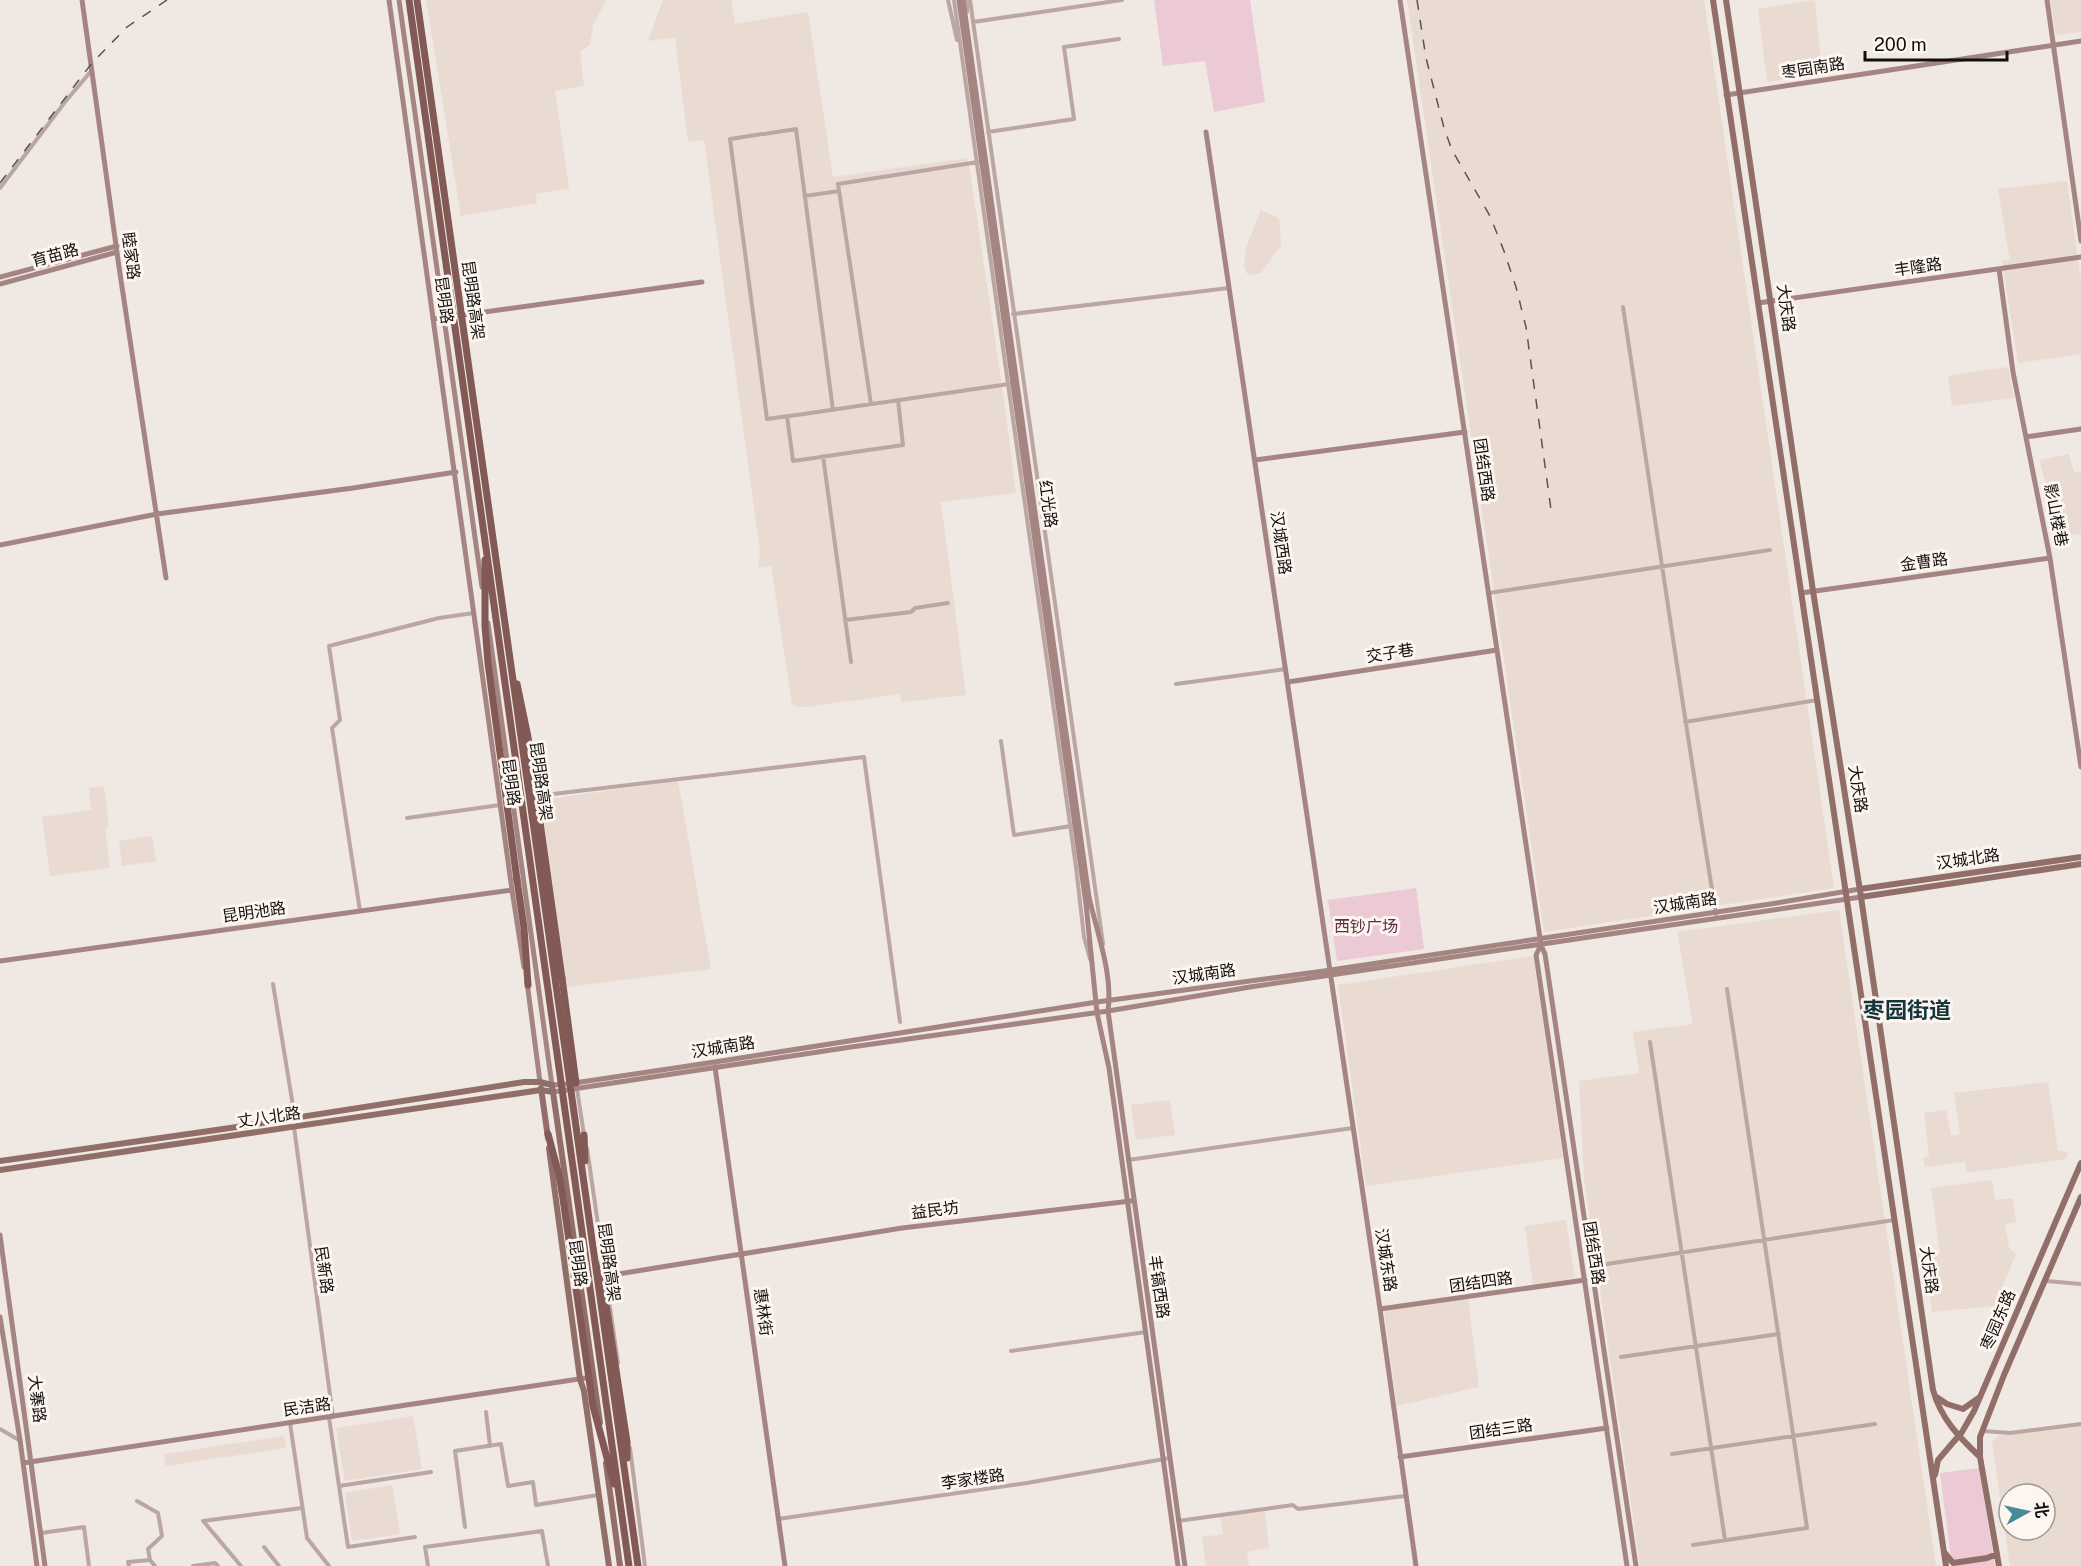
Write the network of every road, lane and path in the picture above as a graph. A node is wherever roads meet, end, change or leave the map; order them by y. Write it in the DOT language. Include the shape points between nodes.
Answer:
graph roads {
  1 [pos="82,0"];
  2 [pos="389,0"];
  3 [pos="399,0"];
  4 [pos="409,0"];
  5 [pos="417,0"];
  6 [pos="948,0"];
  7 [pos="961,0"];
  8 [pos="1122,0"];
  9 [pos="1400,0"];
  10 [pos="1713,0"];
  11 [pos="1726,0"];
  12 [pos="2047,0"];
  13 [pos="1092,2"];
  14 [pos="973,22"];
  15 [pos="1119,39"];
  16 [pos="2081,41"];
  17 [pos="2053,44"];
  18 [pos="961,52"];
  19 [pos="92,70"];
  20 [pos="1739,93"];
  21 [pos="1726,95"];
  22 [pos="988,132"];
  23 [pos="1206,132"];
  24 [pos="979,162"];
  25 [pos="2081,184"];
  26 [pos="2073,185"];
  27 [pos="0,188"];
  28 [pos="839,191"];
  29 [pos="805,196"];
  30 [pos="2081,241"];
  31 [pos="117,249"];
  32 [pos="2081,257"];
  33 [pos="1999,269"];
  34 [pos="0,277"];
  35 [pos="702,282"];
  36 [pos="0,284"];
  37 [pos="1229,288"];
  38 [pos="1771,300"];
  39 [pos="1758,303"];
  40 [pos="1623,307"];
  41 [pos="1013,314"];
  42 [pos="444,318"];
  43 [pos="433,319"];
  44 [pos="1010,384"];
  45 [pos="898,400"];
  46 [pos="871,404"];
  47 [pos="833,410"];
  48 [pos="787,416"];
  49 [pos="2081,429"];
  50 [pos="1465,432"];
  51 [pos="2026,436"];
  52 [pos="823,456"];
  53 [pos="1255,460"];
  54 [pos="455,472"];
  55 [pos="157,514"];
  56 [pos="485,537"];
  57 [pos="0,545"];
  58 [pos="1770,550"];
  59 [pos="2050,558"];
  60 [pos="1663,567"];
  61 [pos="166,578"];
  62 [pos="1813,591"];
  63 [pos="1489,593"];
  64 [pos="1801,593"];
  65 [pos="948,603"];
  66 [pos="474,613"];
  67 [pos="846,620"];
  68 [pos="1497,650"];
  69 [pos="510,657"];
  70 [pos="851,662"];
  71 [pos="1286,669"];
  72 [pos="1288,682"];
  73 [pos="1176,684"];
  74 [pos="1818,700"];
  75 [pos="1685,722"];
  76 [pos="1001,741"];
  77 [pos="2081,767"];
  78 [pos="513,804"];
  79 [pos="500,805"];
  80 [pos="407,818"];
  81 [pos="1073,826"];
  82 [pos="2081,857"];
  83 [pos="2081,864"];
  84 [pos="1860,889"];
  85 [pos="512,890"];
  86 [pos="1846,895"];
  87 [pos="1861,897"];
  88 [pos="360,911"];
  89 [pos="1716,915"];
  90 [pos="1541,942"];
  91 [pos="1328,958"];
  92 [pos="0,961"];
  93 [pos="1104,963"];
  94 [pos="1330,972"];
  95 [pos="273,984"];
  96 [pos="528,985"];
  97 [pos="1727,989"];
  98 [pos="1109,1000"];
  99 [pos="1097,1002"];
  100 [pos="1108,1011"];
  101 [pos="1097,1012"];
  102 [pos="900,1022"];
  103 [pos="1650,1042"];
  104 [pos="715,1065"];
  105 [pos="540,1082"];
  106 [pos="576,1086"];
  107 [pos="553,1089"];
  108 [pos="541,1090"];
  109 [pos="295,1118"];
  110 [pos="294,1127"];
  111 [pos="1353,1128"];
  112 [pos="548,1134"];
  113 [pos="584,1135"];
  114 [pos="1128,1160"];
  115 [pos="0,1161"];
  116 [pos="2081,1163"];
  117 [pos="0,1170"];
  118 [pos="2081,1197"];
  119 [pos="1130,1201"];
  120 [pos="2077,1214"];
  121 [pos="1894,1221"];
  122 [pos="0,1235"];
  123 [pos="1765,1240"];
  124 [pos="1682,1253"];
  125 [pos="741,1255"];
  126 [pos="1607,1264"];
  127 [pos="606,1276"];
  128 [pos="580,1280"];
  129 [pos="1585,1280"];
  130 [pos="2045,1281"];
  131 [pos="2081,1284"];
  132 [pos="1380,1309"];
  133 [pos="0,1317"];
  134 [pos="1146,1332"];
  135 [pos="1779,1334"];
  136 [pos="1696,1346"];
  137 [pos="1011,1351"];
  138 [pos="1621,1358"];
  139 [pos="1929,1368"];
  140 [pos="1917,1370"];
  141 [pos="594,1377"];
  142 [pos="580,1379"];
  143 [pos="1934,1395"];
  144 [pos="1981,1396"];
  145 [pos="486,1412"];
  146 [pos="331,1417"];
  147 [pos="290,1423"];
  148 [pos="1875,1424"];
  149 [pos="2081,1424"];
  150 [pos="1607,1428"];
  151 [pos="0,1429"];
  152 [pos="1982,1431"];
  153 [pos="1794,1436"];
  154 [pos="1958,1437"];
  155 [pos="20,1440"];
  156 [pos="490,1446"];
  157 [pos="1711,1448"];
  158 [pos="1672,1454"];
  159 [pos="1400,1457"];
  160 [pos="1980,1457"];
  161 [pos="1167,1459"];
  162 [pos="23,1462"];
  163 [pos="31,1462"];
  164 [pos="431,1472"];
  165 [pos="1934,1482"];
  166 [pos="627,1485"];
  167 [pos="339,1486"];
  168 [pos="599,1495"];
  169 [pos="1405,1496"];
  170 [pos="137,1501"];
  171 [pos="621,1506"];
  172 [pos="302,1508"];
  173 [pos="778,1519"];
  174 [pos="1178,1521"];
  175 [pos="465,1527"];
  176 [pos="40,1533"];
  177 [pos="415,1537"];
  178 [pos="1725,1540"];
  179 [pos="1693,1545"];
  180 [pos="264,1547"];
  181 [pos="1944,1552"];
  182 [pos="1997,1554"];
  183 [pos="150,1560"];
  184 [pos="37,1566"];
  185 [pos="45,1566"];
  186 [pos="89,1566"];
  187 [pos="129,1566"];
  188 [pos="155,1566"];
  189 [pos="193,1566"];
  190 [pos="218,1566"];
  191 [pos="241,1566"];
  192 [pos="279,1566"];
  193 [pos="329,1566"];
  194 [pos="428,1566"];
  195 [pos="548,1566"];
  196 [pos="609,1566"];
  197 [pos="620,1566"];
  198 [pos="629,1566"];
  199 [pos="638,1566"];
  200 [pos="645,1566"];
  201 [pos="785,1566"];
  202 [pos="1178,1566"];
  203 [pos="1185,1566"];
  204 [pos="1416,1566"];
  205 [pos="1627,1566"];
  206 [pos="1636,1566"];
  207 [pos="1946,1566"];
  208 [pos="1999,1566"];
  1 -- 19 [label="street, 睦家路"];
  2 -- 43 [label="street, 昆明路"];
  3 -- 42 [label="street, 昆明路"];
  4 -- 56 [label="highway, 昆明路高架, bridge"];
  5 -- 69 [label="highway, 昆明路高架, bridge"];
  6 -- 18 [label="street"];
  7 -- 14 [label="street"];
  7 -- 18 [label="street"];
  7 -- 24 [label="street, 红光路"];
  7 -- 93 [label="street, 红光路" via="1089,897"];
  8 -- 13 [label="street"];
  9 -- 50 [label="street, 团结西路"];
  10 -- 21 [label="main road, 大庆路"];
  11 -- 20 [label="main road, 大庆路"];
  12 -- 17 [label="street"];
  13 -- 14 [label="street"];
  14 -- 22 [label="street"];
  15 -- 22 [label="street" via="1064,47 1074,119"];
  16 -- 17 [label="street, 枣园南路"];
  17 -- 20 [label="street, 枣园南路"];
  17 -- 26 [label="street"];
  18 -- 24 [label="street"];
  19 -- 27 [label="street"];
  19 -- 31 [label="street, 睦家路"];
  20 -- 21 [label="street, 枣园南路"];
  20 -- 38 [label="main road, 大庆路"];
  21 -- 39 [label="main road, 大庆路"];
  22 -- 41 [label="street"];
  23 -- 37 [label="street, 汉城西路"];
  24 -- 28 [label="street" via="838,184"];
  24 -- 44 [label="street, 红光路"];
  25 -- 26 [label="street"];
  26 -- 30 [label="street"];
  28 -- 29 [label="street"];
  28 -- 46 [label="street"];
  29 -- 47 [label="street"];
  29 -- 48 [label="street" via="796,129 730,139 767,419"];
  31 -- 34 [label="street, 育苗路"];
  31 -- 36 [label="street, 育苗路"];
  31 -- 55 [label="street, 睦家路"];
  32 -- 33 [label="street, 丰隆路"];
  33 -- 38 [label="street, 丰隆路"];
  33 -- 51 [label="street, 影山楼巷"];
  35 -- 42 [label="street"];
  37 -- 41 [label="street"];
  37 -- 53 [label="street, 汉城西路"];
  38 -- 39 [label="street, 丰隆路"];
  38 -- 62 [label="main road, 大庆路"];
  39 -- 64 [label="main road, 大庆路"];
  40 -- 60 [label="street"];
  41 -- 93 [label="street"];
  42 -- 43 [label="street"];
  42 -- 78 [label="street, 昆明路"];
  43 -- 54 [label="street, 昆明路"];
  44 -- 45 [label="street"];
  44 -- 81 [label="street, 红光路"];
  45 -- 46 [label="street"];
  45 -- 52 [label="street" via="903,445"];
  46 -- 47 [label="street"];
  47 -- 48 [label="street"];
  48 -- 52 [label="street" via="793,461"];
  49 -- 51 [label="street"];
  50 -- 53 [label="street"];
  50 -- 63 [label="street, 团结西路"];
  51 -- 59 [label="street, 影山楼巷"];
  52 -- 67 [label="street"];
  53 -- 71 [label="street, 汉城西路"];
  54 -- 55 [label="street"];
  54 -- 66 [label="street, 昆明路"];
  55 -- 57 [label="street"];
  55 -- 61 [label="street, 睦家路"];
  56 -- 96 [label="highway, bridge" via="488,663 524,928"];
  56 -- 171 [label="highway, 昆明路高架, bridge"];
  58 -- 60 [label="street"];
  59 -- 62 [label="street, 金曹路"];
  59 -- 77 [label="street, 影山楼巷"];
  60 -- 63 [label="street"];
  60 -- 75 [label="street"];
  62 -- 64 [label="street, 金曹路"];
  62 -- 84 [label="main road, 大庆路"];
  63 -- 68 [label="street, 团结西路"];
  64 -- 74 [label="main road, 大庆路"];
  65 -- 67 [label="street"];
  66 -- 79 [label="street, 昆明路"];
  66 -- 88 [label="street" via="329,646 340,720 332,728"];
  67 -- 70 [label="street"];
  68 -- 72 [label="street, 交子巷"];
  68 -- 90 [label="street, 团结西路"];
  69 -- 106 [label="highway, bridge" via="528,737"];
  69 -- 166 [label="highway, 昆明路高架, bridge"];
  71 -- 72 [label="street, 汉城西路"];
  71 -- 73 [label="street"];
  72 -- 91 [label="street, 汉城西路"];
  74 -- 75 [label="street"];
  74 -- 86 [label="main road, 大庆路"];
  75 -- 89 [label="street"];
  76 -- 81 [label="street" via="1014,834"];
  78 -- 102 [label="street" via="535,797 864,757"];
  78 -- 107 [label="street, 昆明路"];
  79 -- 80 [label="street"];
  79 -- 85 [label="street, 昆明路"];
  81 -- 99 [label="street, 红光路"];
  82 -- 84 [label="main road, 汉城北路"];
  83 -- 87 [label="main road, 汉城北路"];
  84 -- 86 [label="street, 汉城南路"];
  84 -- 87 [label="main road, 大庆路"];
  85 -- 88 [label="street, 昆明池路"];
  85 -- 96 [label="street, 昆明路"];
  86 -- 87 [label="street, 汉城南路"];
  86 -- 89 [label="street, 汉城南路"];
  86 -- 121 [label="main road, 大庆路"];
  87 -- 139 [label="main road, 大庆路"];
  88 -- 92 [label="street, 昆明池路"];
  89 -- 90 [label="street, 汉城南路"];
  90 -- 94 [label="street, 汉城南路"];
  90 -- 129 [label="street, 团结西路" via="1536,955"];
  90 -- 206 [label="street, 团结西路"];
  91 -- 94 [label="street, 汉城东路"];
  93 -- 98 [label="street, 红光路"];
  94 -- 98 [label="street, 汉城南路"];
  94 -- 100 [label="street, 汉城南路"];
  94 -- 111 [label="street, 汉城东路"];
  95 -- 109 [label="street"];
  96 -- 105 [label="street, 昆明路"];
  97 -- 123 [label="street"];
  98 -- 99 [label="street, 汉城南路"];
  98 -- 100 [label="street, 红光路"];
  99 -- 101 [label="street, 红光路"];
  99 -- 104 [label="street, 汉城南路"];
  100 -- 101 [label="street, 汉城南路"];
  100 -- 114 [label="street, 丰镐西路"];
  101 -- 104 [label="street, 汉城南路"];
  101 -- 119 [label="street, 丰镐西路"];
  103 -- 124 [label="street"];
  104 -- 106 [label="street, 汉城南路"];
  104 -- 125 [label="street, 惠林街"];
  105 -- 107 [label="main road, 丈八北路"];
  105 -- 108 [label="main road, 昆明路"];
  105 -- 109 [label="main road, 丈八北路"];
  106 -- 107 [label="street, 汉城南路"];
  106 -- 113 [label="street, 昆明路"];
  107 -- 108 [label="main road, 丈八北路"];
  107 -- 128 [label="main road, 昆明路"];
  108 -- 110 [label="main road, 丈八北路"];
  108 -- 112 [label="main road, 昆明路"];
  109 -- 115 [label="main road, 丈八北路"];
  110 -- 117 [label="main road, 丈八北路"];
  110 -- 146 [label="street, 民新路"];
  111 -- 114 [label="street"];
  111 -- 132 [label="street, 汉城东路"];
  112 -- 142 [label="main road, 昆明路"];
  112 -- 171 [label="highway, bridge" via="562,1192 594,1412"];
  113 -- 127 [label="street, 昆明路"];
  113 -- 166 [label="highway, bridge" via="627,1442"];
  114 -- 119 [label="street, 丰镐西路"];
  116 -- 144 [label="main road, 枣园东路"];
  118 -- 120 [label="main road, 枣园东路"];
  119 -- 125 [label="street, 益民坊" via="902,1228"];
  119 -- 134 [label="street, 丰镐西路"];
  119 -- 161 [label="street, 丰镐西路"];
  120 -- 130 [label="main road, 枣园东路"];
  121 -- 123 [label="street"];
  121 -- 140 [label="main road, 大庆路"];
  122 -- 163 [label="street, 大寨路"];
  123 -- 124 [label="street"];
  123 -- 135 [label="street"];
  124 -- 126 [label="street"];
  124 -- 136 [label="street"];
  125 -- 127 [label="street, 益民坊"];
  125 -- 173 [label="street, 惠林街"];
  127 -- 128 [label="street"];
  127 -- 200 [label="street, 昆明路"];
  128 -- 141 [label="main road, 昆明路"];
  129 -- 132 [label="street, 团结四路"];
  129 -- 150 [label="street, 团结西路"];
  130 -- 131 [label="street"];
  130 -- 152 [label="main road, 枣园东路"];
  132 -- 159 [label="street, 汉城东路"];
  133 -- 155 [label="street, 大寨路"];
  134 -- 137 [label="street"];
  134 -- 161 [label="street, 丰镐西路"];
  135 -- 136 [label="street"];
  135 -- 153 [label="street"];
  136 -- 138 [label="street"];
  136 -- 157 [label="street"];
  139 -- 140 [label="main road"];
  139 -- 143 [label="main road, 大庆路"];
  140 -- 165 [label="main road, 大庆路"];
  141 -- 142 [label="street, 民洁路"];
  141 -- 197 [label="main road, 昆明路"];
  142 -- 146 [label="street, 民洁路"];
  142 -- 168 [label="main road, 昆明路"];
  143 -- 144 [label="main road" via="1963,1409"];
  143 -- 154 [label="main road, 大庆路"];
  144 -- 154 [label="main road, 枣园东路"];
  145 -- 156 [label="street"];
  146 -- 147 [label="street, 民洁路"];
  146 -- 167 [label="street, 民新路"];
  147 -- 163 [label="street, 民洁路"];
  147 -- 172 [label="street"];
  148 -- 153 [label="street"];
  149 -- 152 [label="street" via="2010,1433"];
  150 -- 159 [label="street, 团结三路"];
  150 -- 205 [label="street, 团结西路"];
  151 -- 155 [label="street"];
  152 -- 160 [label="main road, 枣园东路"];
  153 -- 157 [label="street"];
  153 -- 178 [label="street" via="1807,1528"];
  154 -- 160 [label="main road, 大庆路"];
  154 -- 165 [label="main road, 枣园东路" via="1938,1460"];
  155 -- 162 [label="street, 大寨路"];
  156 -- 168 [label="street" via="501,1444 508,1486 533,1482 536,1505"];
  156 -- 175 [label="street" via="455,1451"];
  157 -- 158 [label="street"];
  157 -- 178 [label="street"];
  159 -- 169 [label="street, 汉城东路"];
  160 -- 182 [label="main road"];
  161 -- 173 [label="street, 李家楼路"];
  161 -- 174 [label="street, 丰镐西路"];
  161 -- 202 [label="street, 丰镐西路"];
  162 -- 163 [label="street, 民洁路"];
  162 -- 184 [label="street, 大寨路"];
  163 -- 176 [label="street, 大寨路"];
  164 -- 167 [label="street"];
  165 -- 181 [label="main road, 大庆路"];
  166 -- 199 [label="highway, 昆明路高架, bridge"];
  167 -- 177 [label="street, 民新路" via="348,1547"];
  168 -- 196 [label="main road, 昆明路"];
  169 -- 174 [label="street" via="1298,1509 1293,1505"];
  169 -- 204 [label="street, 汉城东路"];
  170 -- 183 [label="street" via="158,1513 162,1536 148,1549"];
  171 -- 198 [label="highway, 昆明路高架, bridge"];
  172 -- 191 [label="street" via="203,1521"];
  172 -- 193 [label="street" via="307,1538"];
  173 -- 201 [label="street, 惠林街"];
  174 -- 203 [label="street, 丰镐西路"];
  176 -- 185 [label="street, 大寨路"];
  176 -- 186 [label="street" via="84,1527"];
  178 -- 179 [label="street"];
  180 -- 192 [label="street"];
  181 -- 182 [label="main road" via="1953,1563"];
  181 -- 207 [label="main road, 大庆路"];
  182 -- 208 [label="main road"];
  183 -- 187 [label="street" via="129,1562"];
  183 -- 188 [label="street"];
  189 -- 190 [label="street"];
  194 -- 195 [label="street" via="425,1547 542,1531"];
}
